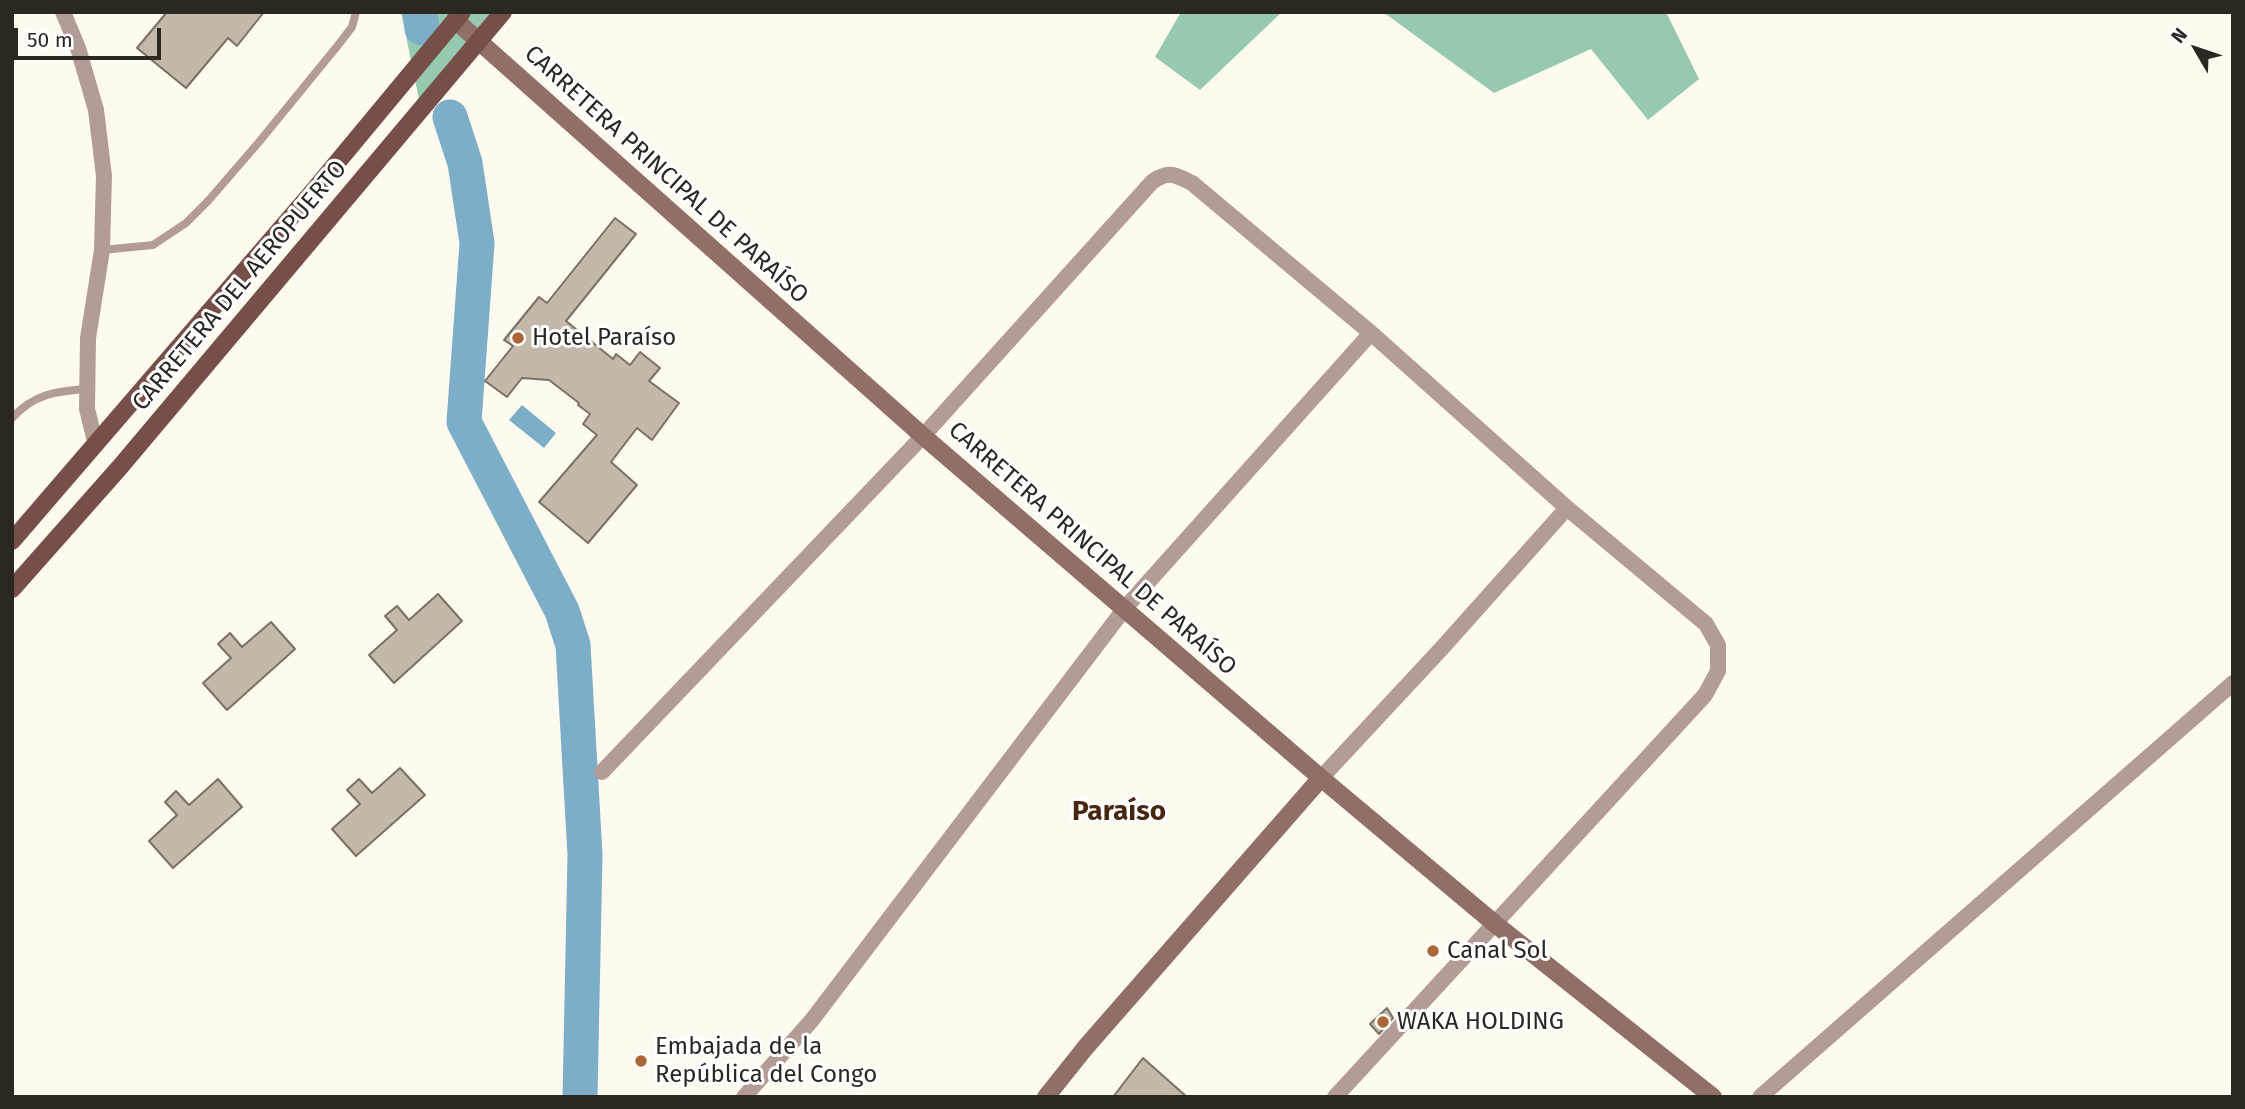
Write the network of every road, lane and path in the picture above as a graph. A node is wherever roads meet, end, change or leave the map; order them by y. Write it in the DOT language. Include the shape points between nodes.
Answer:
graph roads {
  1 [pos="63,12"];
  2 [pos="356,12"];
  3 [pos="503,12"];
  4 [pos="458,16"];
  5 [pos="478,41"];
  6 [pos="102,250"];
  7 [pos="1371,333"];
  8 [pos="87,389"];
  9 [pos="12,418"];
  10 [pos="923,436"];
  11 [pos="96,445"];
  12 [pos="1567,508"];
  13 [pos="12,541"];
  14 [pos="12,589"];
  15 [pos="1125,608"];
  16 [pos="2233,684"];
  17 [pos="602,772"];
  18 [pos="1321,778"];
  19 [pos="1494,923"];
  20 [pos="1711,1096"];
  21 [pos="744,1097"];
  22 [pos="1046,1097"];
  23 [pos="1335,1097"];
  24 [pos="1760,1097"];
  1 -- 6 [label="street" via="96,110 104,176"];
  2 -- 6 [label="lane" via="340,44 186,223 153,245"];
  3 -- 5 [label="main road, CARRETERA DEL AEROPUERTO"];
  4 -- 5 [label="street, CARRETERA PRINCIPAL DE PARAÍSO"];
  4 -- 11 [label="main road, CARRETERA DEL AEROPUERTO"];
  5 -- 10 [label="street, CARRETERA PRINCIPAL DE PARAÍSO"];
  5 -- 14 [label="main road, CARRETERA DEL AEROPUERTO"];
  6 -- 8 [label="street" via="88,338"];
  7 -- 10 [label="street" via="1192,183 1162,175"];
  7 -- 12 [label="street"];
  7 -- 15 [label="street"];
  8 -- 9 [label="lane" via="53,391"];
  8 -- 11 [label="street"];
  10 -- 15 [label="street, CARRETERA PRINCIPAL DE PARAÍSO"];
  10 -- 17 [label="street"];
  11 -- 13 [label="main road, CARRETERA DEL AEROPUERTO"];
  12 -- 18 [label="street"];
  12 -- 19 [label="street" via="1706,624 1718,645 1718,671 1705,695"];
  15 -- 18 [label="street, CARRETERA PRINCIPAL DE PARAÍSO"];
  15 -- 21 [label="street" via="811,1020"];
  16 -- 24 [label="street"];
  18 -- 19 [label="street, CARRETERA PRINCIPAL DE PARAÍSO"];
  18 -- 22 [label="street"];
  19 -- 20 [label="street, CARRETERA PRINCIPAL DE PARAÍSO"];
  19 -- 23 [label="street"];
}
